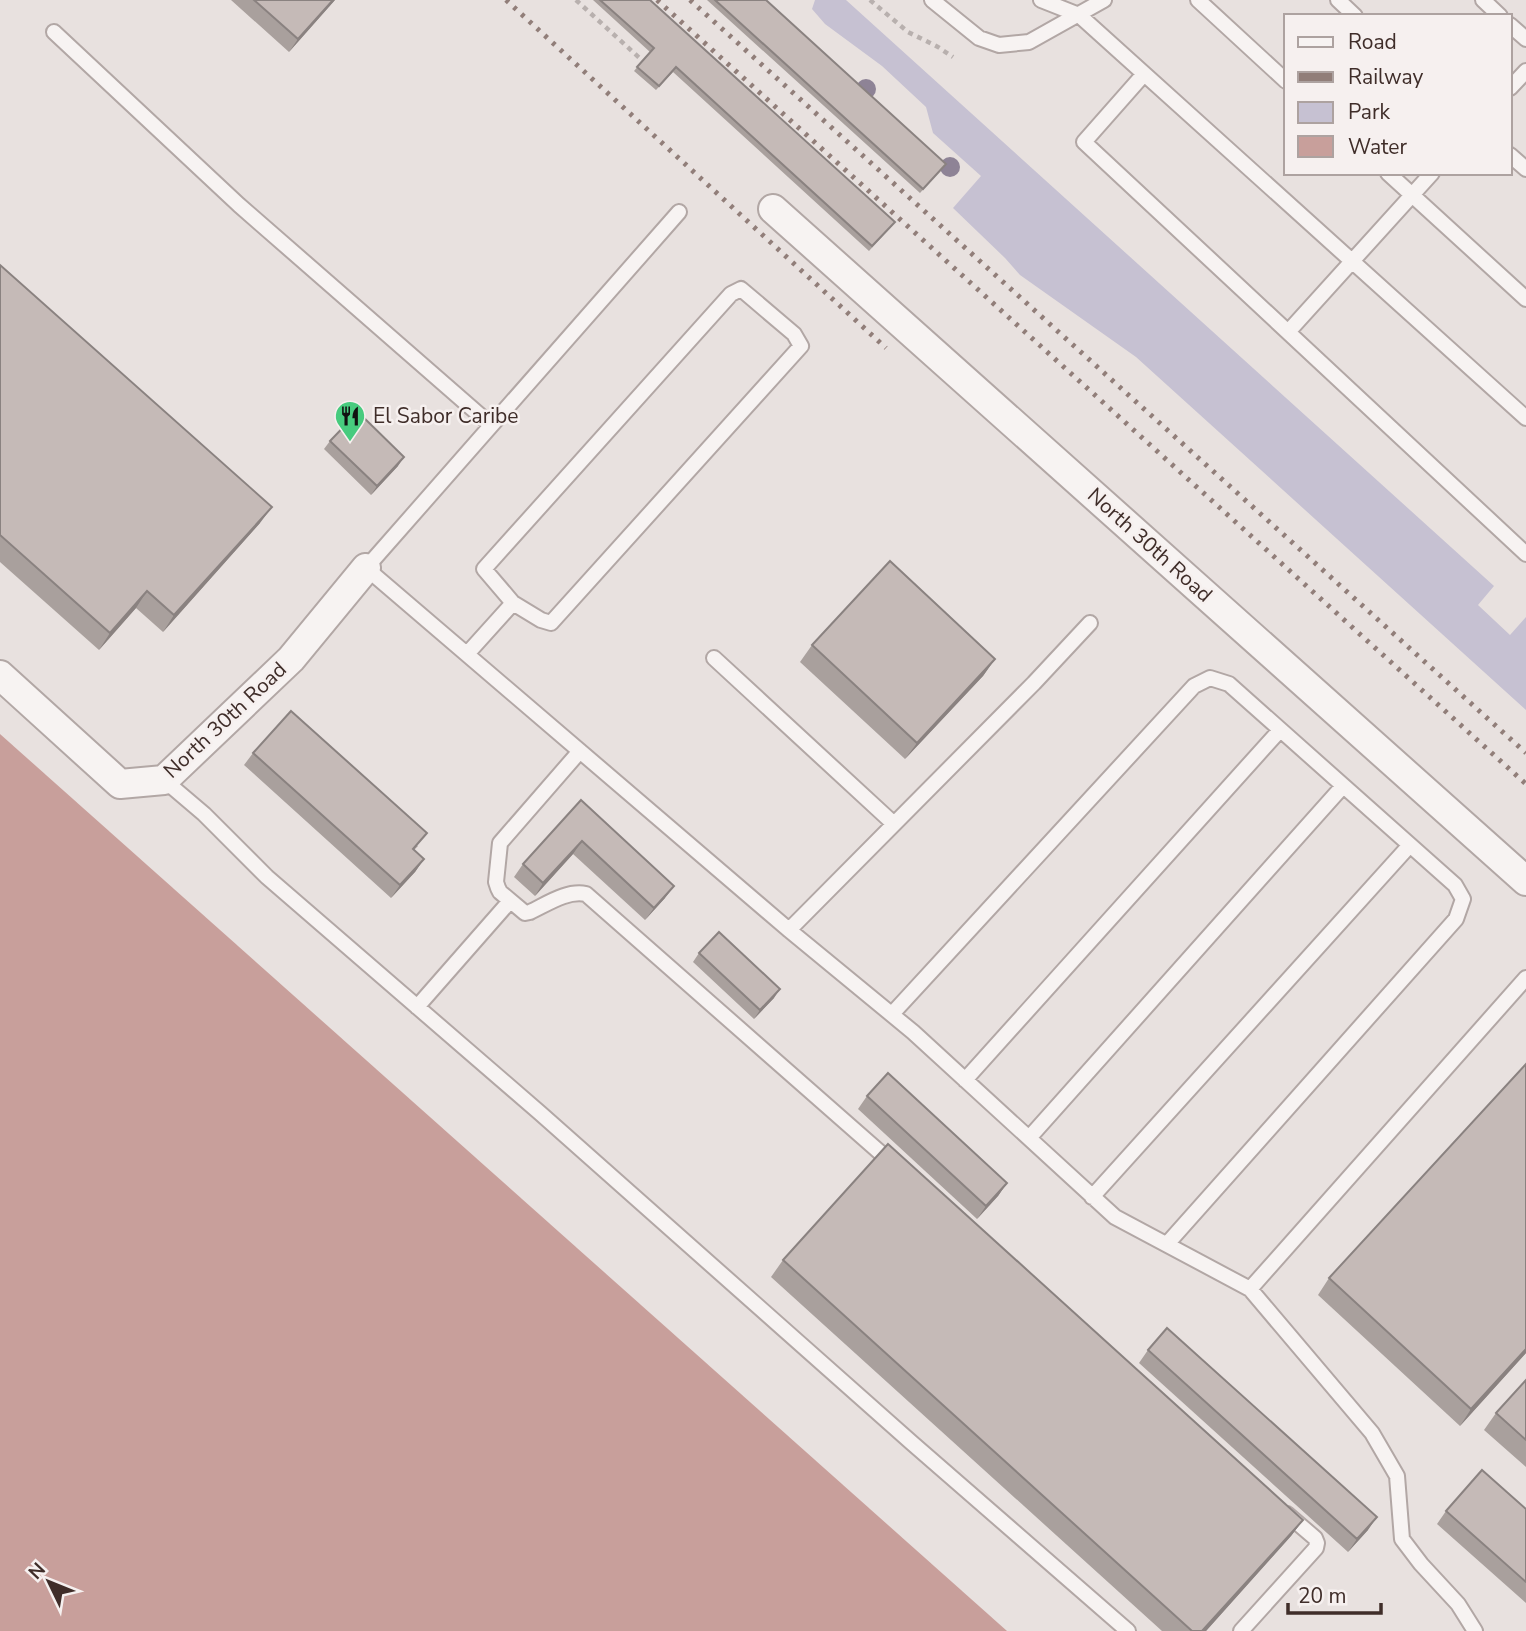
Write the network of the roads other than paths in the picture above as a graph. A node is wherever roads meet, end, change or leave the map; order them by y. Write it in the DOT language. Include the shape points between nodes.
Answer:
graph roads {
  1 [pos="932,0"];
  2 [pos="1041,0"];
  3 [pos="1104,0"];
  4 [pos="1198,0"];
  5 [pos="1338,0"];
  6 [pos="1483,0"];
  7 [pos="1353,14"];
  8 [pos="1498,14"];
  9 [pos="1079,15"];
  10 [pos="1512,26"];
  11 [pos="54,32"];
  12 [pos="1526,38"];
  13 [pos="1526,71"];
  14 [pos="1144,75"];
  15 [pos="1284,79"];
  16 [pos="1512,86"];
  17 [pos="1512,157"];
  18 [pos="1526,169"];
  19 [pos="1390,175"];
  20 [pos="1430,175"];
  21 [pos="1412,195"];
  22 [pos="773,209"];
  23 [pos="679,212"];
  24 [pos="1352,261"];
  25 [pos="1526,299"];
  26 [pos="1288,331"];
  27 [pos="1526,418"];
  28 [pos="491,425"];
  29 [pos="1526,554"];
  30 [pos="366,568"];
  31 [pos="513,603"];
  32 [pos="1090,623"];
  33 [pos="467,654"];
  34 [pos="714,659"];
  35 [pos="0,675"];
  36 [pos="1280,730"];
  37 [pos="580,751"];
  38 [pos="164,780"];
  39 [pos="1343,786"];
  40 [pos="894,824"];
  41 [pos="1410,845"];
  42 [pos="1526,881"];
  43 [pos="510,901"];
  44 [pos="789,930"];
  45 [pos="1526,978"];
  46 [pos="416,1007"];
  47 [pos="892,1014"];
  48 [pos="965,1080"];
  49 [pos="1029,1138"];
  50 [pos="907,1177"];
  51 [pos="1092,1197"];
  52 [pos="1167,1244"];
  53 [pos="1250,1289"];
  54 [pos="1273,1501"];
  55 [pos="1128,1631"];
  56 [pos="1241,1631"];
  57 [pos="1475,1631"];
  1 -- 9 [label="lane" via="979,38 999,45 1029,42"];
  2 -- 9 [label="lane"];
  3 -- 9 [label="lane"];
  4 -- 15 [label="lane"];
  5 -- 7 [label="lane"];
  6 -- 8 [label="lane"];
  9 -- 14 [label="lane"];
  10 -- 12 [label="lane"];
  11 -- 28 [label="lane" via="239,205"];
  13 -- 16 [label="lane"];
  14 -- 24 [label="lane"];
  14 -- 26 [label="lane" via="1084,142"];
  17 -- 18 [label="lane"];
  19 -- 21 [label="lane"];
  20 -- 21 [label="lane"];
  21 -- 24 [label="lane"];
  21 -- 25 [label="lane"];
  22 -- 42 [label="street, North 30th Road"];
  23 -- 28 [label="lane"];
  24 -- 26 [label="lane"];
  24 -- 27 [label="lane"];
  26 -- 29 [label="lane"];
  28 -- 30 [label="lane"];
  30 -- 33 [label="lane"];
  30 -- 38 [label="street, North 30th Road" via="291,659"];
  31 -- 31 [label="lane" via="484,569 731,294 741,289 794,334 801,346 551,623"];
  31 -- 33 [label="lane"];
  32 -- 40 [label="lane"];
  33 -- 37 [label="lane"];
  34 -- 40 [label="lane"];
  35 -- 38 [label="street, North 30th Road" via="120,784"];
  36 -- 39 [label="lane"];
  36 -- 47 [label="lane" via="1229,684 1210,678 1194,686"];
  36 -- 48 [label="lane"];
  37 -- 43 [label="lane" via="500,843 496,882"];
  37 -- 44 [label="lane"];
  38 -- 46 [label="lane"];
  39 -- 41 [label="lane"];
  39 -- 49 [label="lane"];
  40 -- 44 [label="lane"];
  41 -- 51 [label="lane"];
  41 -- 52 [label="lane" via="1455,885 1463,899 1456,919"];
  43 -- 46 [label="lane"];
  43 -- 50 [label="lane" via="525,913 578,892 586,894"];
  44 -- 47 [label="lane"];
  45 -- 53 [label="lane"];
  46 -- 55 [label="lane"];
  47 -- 48 [label="lane"];
  48 -- 49 [label="lane"];
  49 -- 51 [label="lane"];
  51 -- 52 [label="lane" via="1115,1217"];
  52 -- 53 [label="lane"];
  53 -- 57 [label="lane" via="1372,1433 1397,1476 1402,1539"];
  54 -- 56 [label="lane" via="1315,1538 1316,1548"];
}
